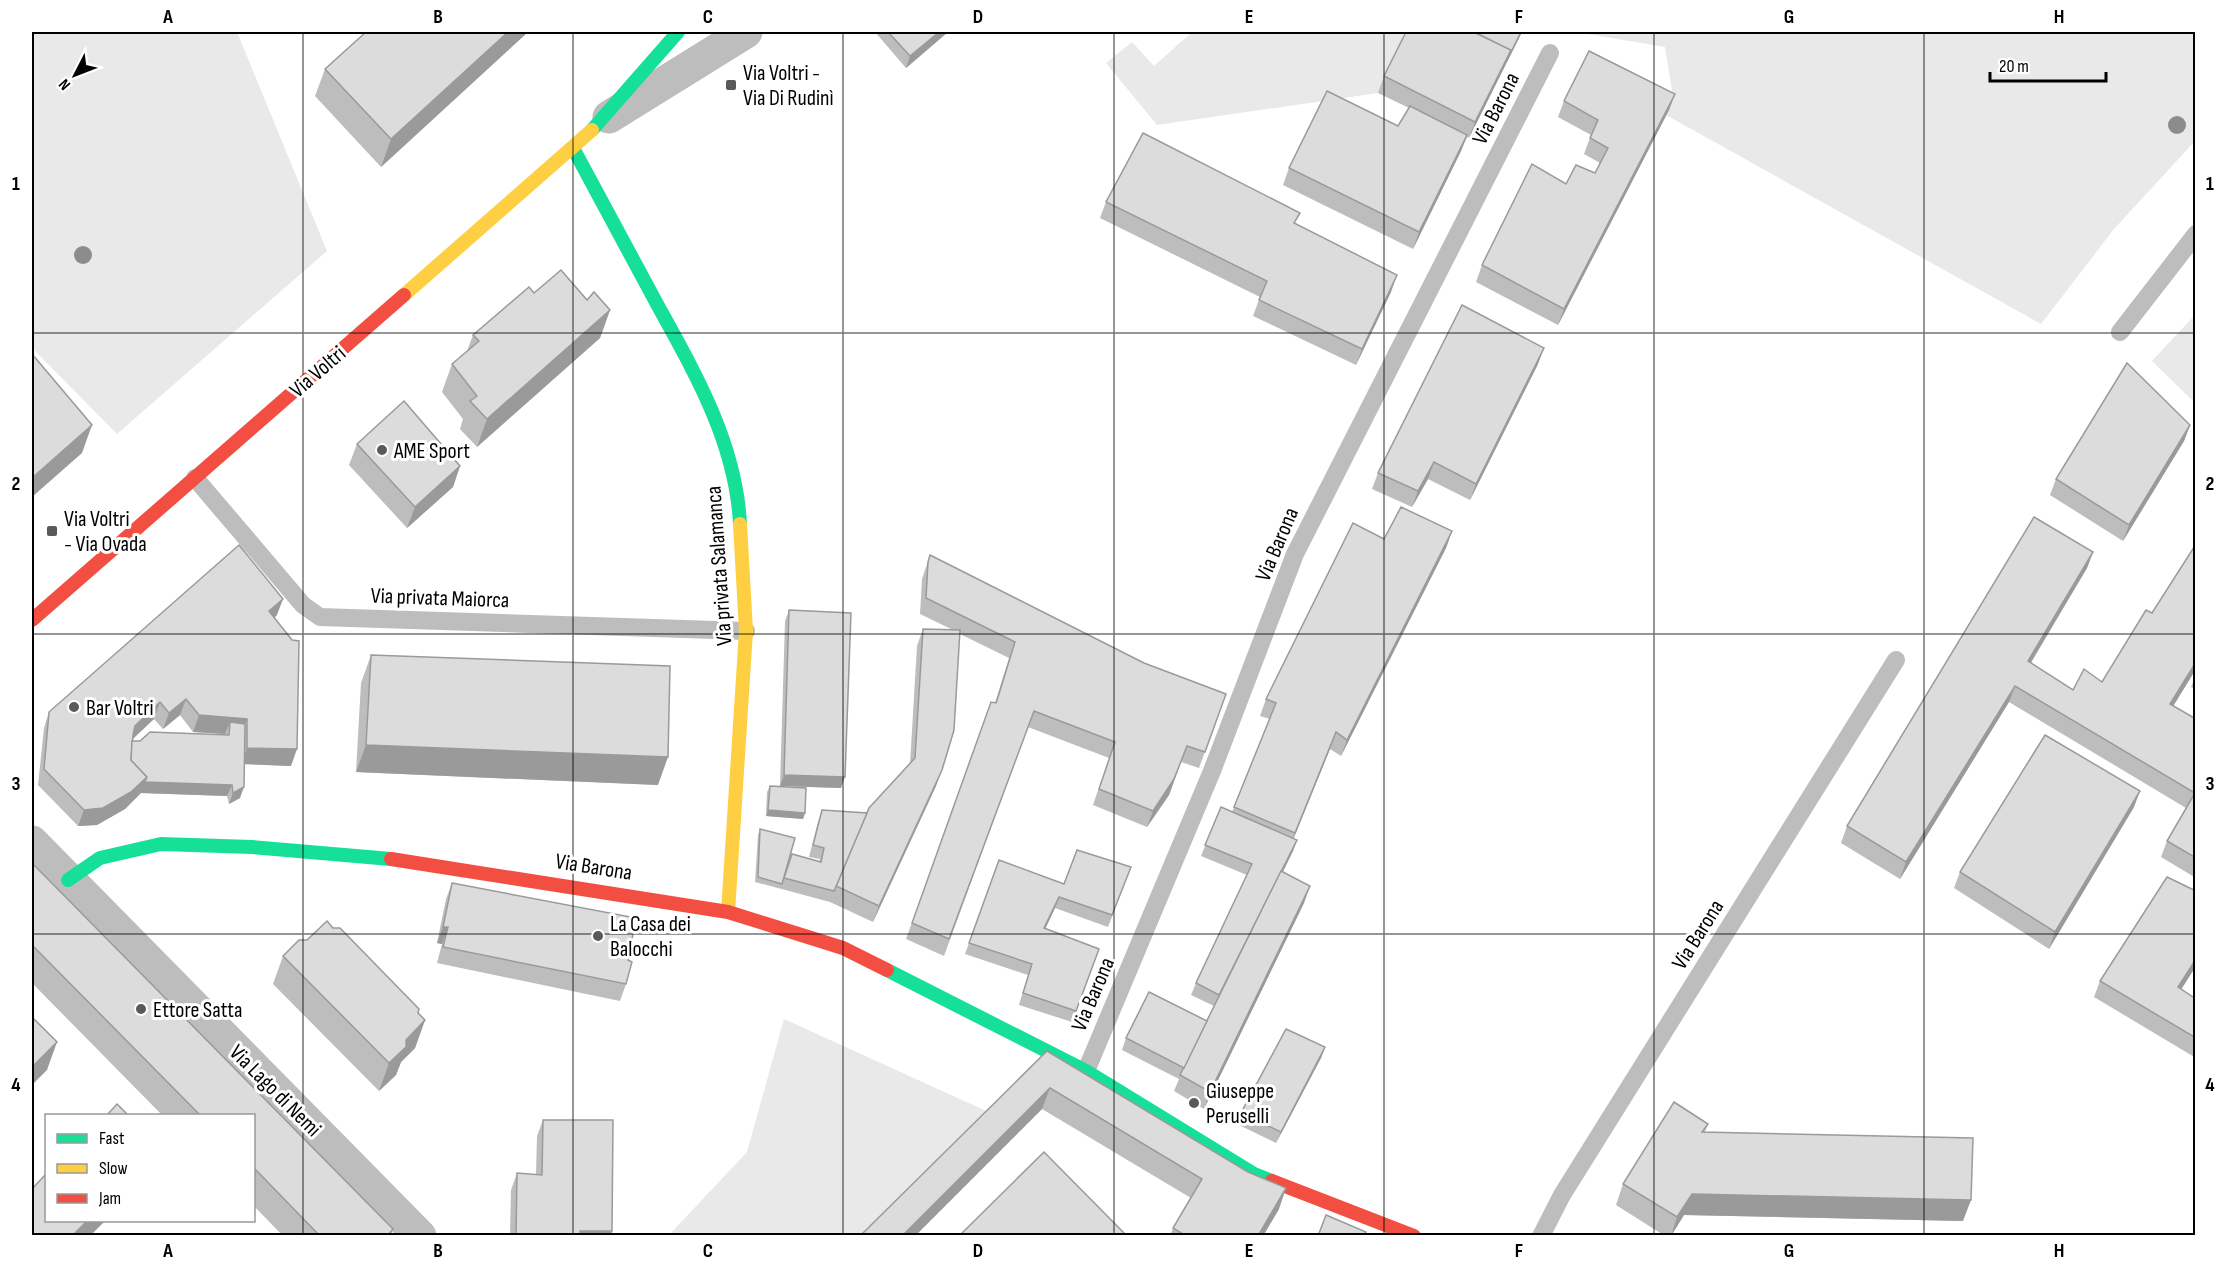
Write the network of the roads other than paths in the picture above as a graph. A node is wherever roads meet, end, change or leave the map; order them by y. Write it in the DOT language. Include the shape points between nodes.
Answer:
graph roads {
  1 [pos="678,32"];
  2 [pos="746,32"];
  3 [pos="1550,53"];
  4 [pos="603,121"];
  5 [pos="573,148"];
  6 [pos="2196,234"];
  7 [pos="2120,332"];
  8 [pos="195,478"];
  9 [pos="32,620"];
  10 [pos="746,632"];
  11 [pos="1896,660"];
  12 [pos="32,842"];
  13 [pos="68,880"];
  14 [pos="728,912"];
  15 [pos="1086,1071"];
  16 [pos="420,1236"];
  17 [pos="1414,1236"];
  18 [pos="1541,1236"];
  1 -- 4 [label="street, Via Voltri"];
  2 -- 4 [label="street, Via Voltri"];
  3 -- 15 [label="lane, Via Barona" via="1295,554 1212,771"];
  4 -- 5 [label="street, Via Voltri"];
  5 -- 8 [label="street, Via Voltri"];
  5 -- 10 [label="street, Via privata Salamanca" via="703,389 726,447 739,497"];
  6 -- 7 [label="lane"];
  8 -- 9 [label="street, Via Voltri"];
  8 -- 10 [label="lane, Via privata Maiorca" via="305,608 320,617"];
  10 -- 14 [label="street, Via privata Salamanca"];
  11 -- 18 [label="lane, Via Barona" via="1562,1195"];
  12 -- 13 [label="street, Via Lago di Nemi"];
  13 -- 14 [label="street, Via Barona" via="100,858 161,844 252,848 414,861"];
  13 -- 16 [label="street, Via Lago di Nemi"];
  14 -- 15 [label="street, Via Barona" via="843,948"];
  15 -- 17 [label="street, Via Barona" via="1254,1174"];
}
